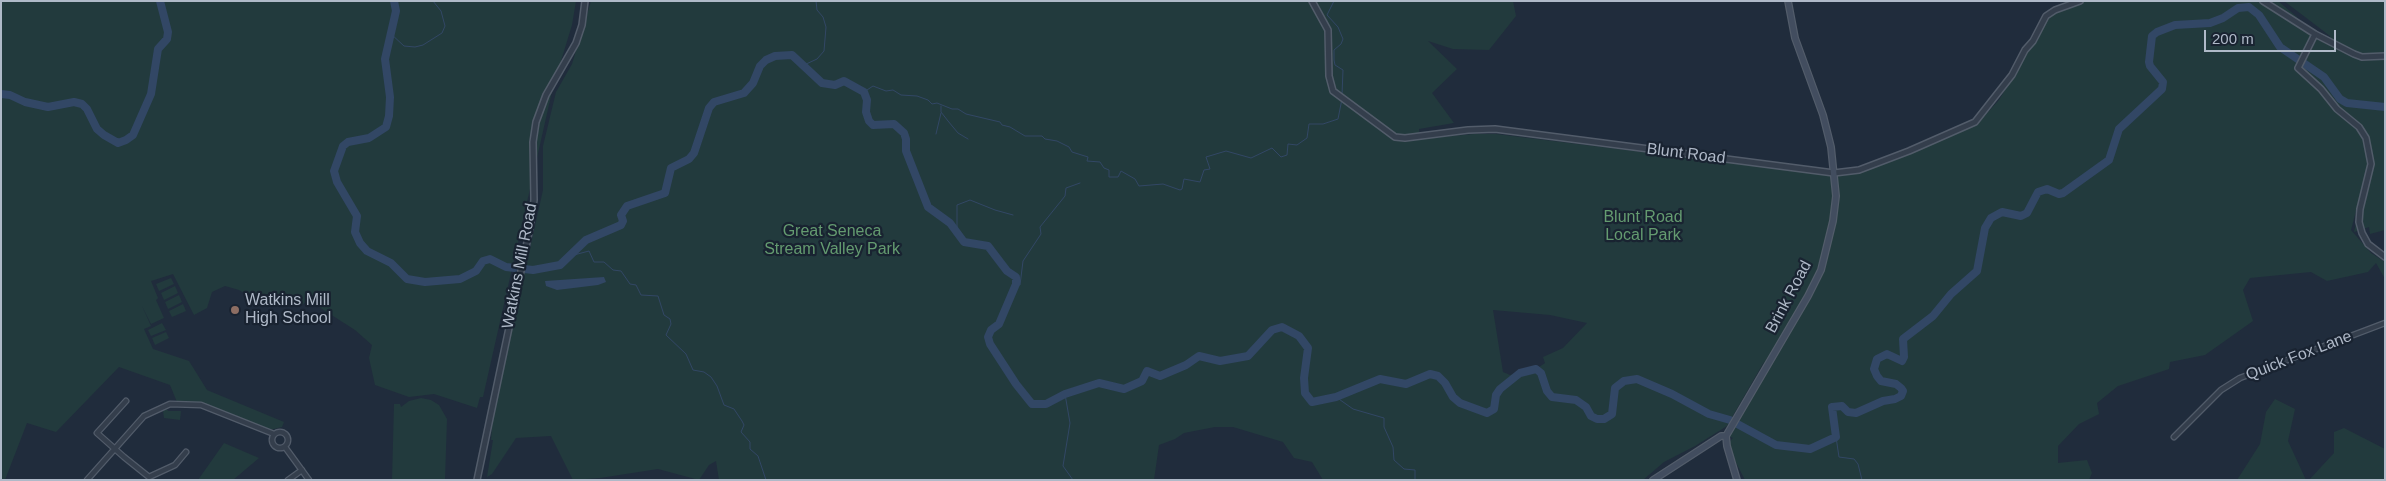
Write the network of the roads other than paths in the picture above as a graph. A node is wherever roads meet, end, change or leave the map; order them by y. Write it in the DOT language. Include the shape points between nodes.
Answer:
graph roads {
  1 [pos="585,1"];
  2 [pos="1312,1"];
  3 [pos="1788,1"];
  4 [pos="2080,1"];
  5 [pos="2263,1"];
  6 [pos="2315,34"];
  7 [pos="2385,56"];
  8 [pos="1834,173"];
  9 [pos="2385,257"];
  10 [pos="2385,323"];
  11 [pos="126,401"];
  12 [pos="274,434"];
  13 [pos="1726,436"];
  14 [pos="2174,437"];
  15 [pos="285,447"];
  16 [pos="115,449"];
  17 [pos="186,452"];
  18 [pos="302,470"];
  19 [pos="86,480"];
  20 [pos="288,480"];
  21 [pos="309,480"];
  22 [pos="477,480"];
  23 [pos="1653,480"];
  24 [pos="1737,480"];
  1 -- 22 [label="street, Watkins Mill Road" via="576,43 538,113 533,142 534,200 530,228"];
  2 -- 8 [label="street, Blunt Road" via="1328,30 1333,91 1392,136 1495,130"];
  3 -- 8 [label="main road, Brink Road" via="1795,38 1823,115"];
  4 -- 8 [label="street, Blunt Road" via="2046,16 2012,76 1975,122 1859,170"];
  5 -- 6 [label="street"];
  6 -- 7 [label="street" via="2362,57"];
  6 -- 9 [label="street" via="2298,66 2337,109 2360,127 2366,138 2371,164 2359,222 2368,244"];
  8 -- 13 [label="main road, Brink Road" via="1833,221 1821,270"];
  10 -- 14 [label="street, Quick Fox Lane" via="2240,378 2221,390"];
  11 -- 16 [label="street" via="97,433"];
  12 -- 15 [label="street" via="272,441 275,447"];
  12 -- 15 [label="street" via="286,434 288,441"];
  12 -- 16 [label="street" via="201,405 178,403 144,416"];
  13 -- 23 [label="main road" via="1721,436"];
  13 -- 24 [label="main road"];
  15 -- 18 [label="street"];
  16 -- 17 [label="street" via="149,477 175,465"];
  16 -- 19 [label="street"];
  18 -- 20 [label="street"];
  18 -- 21 [label="street"];
}
